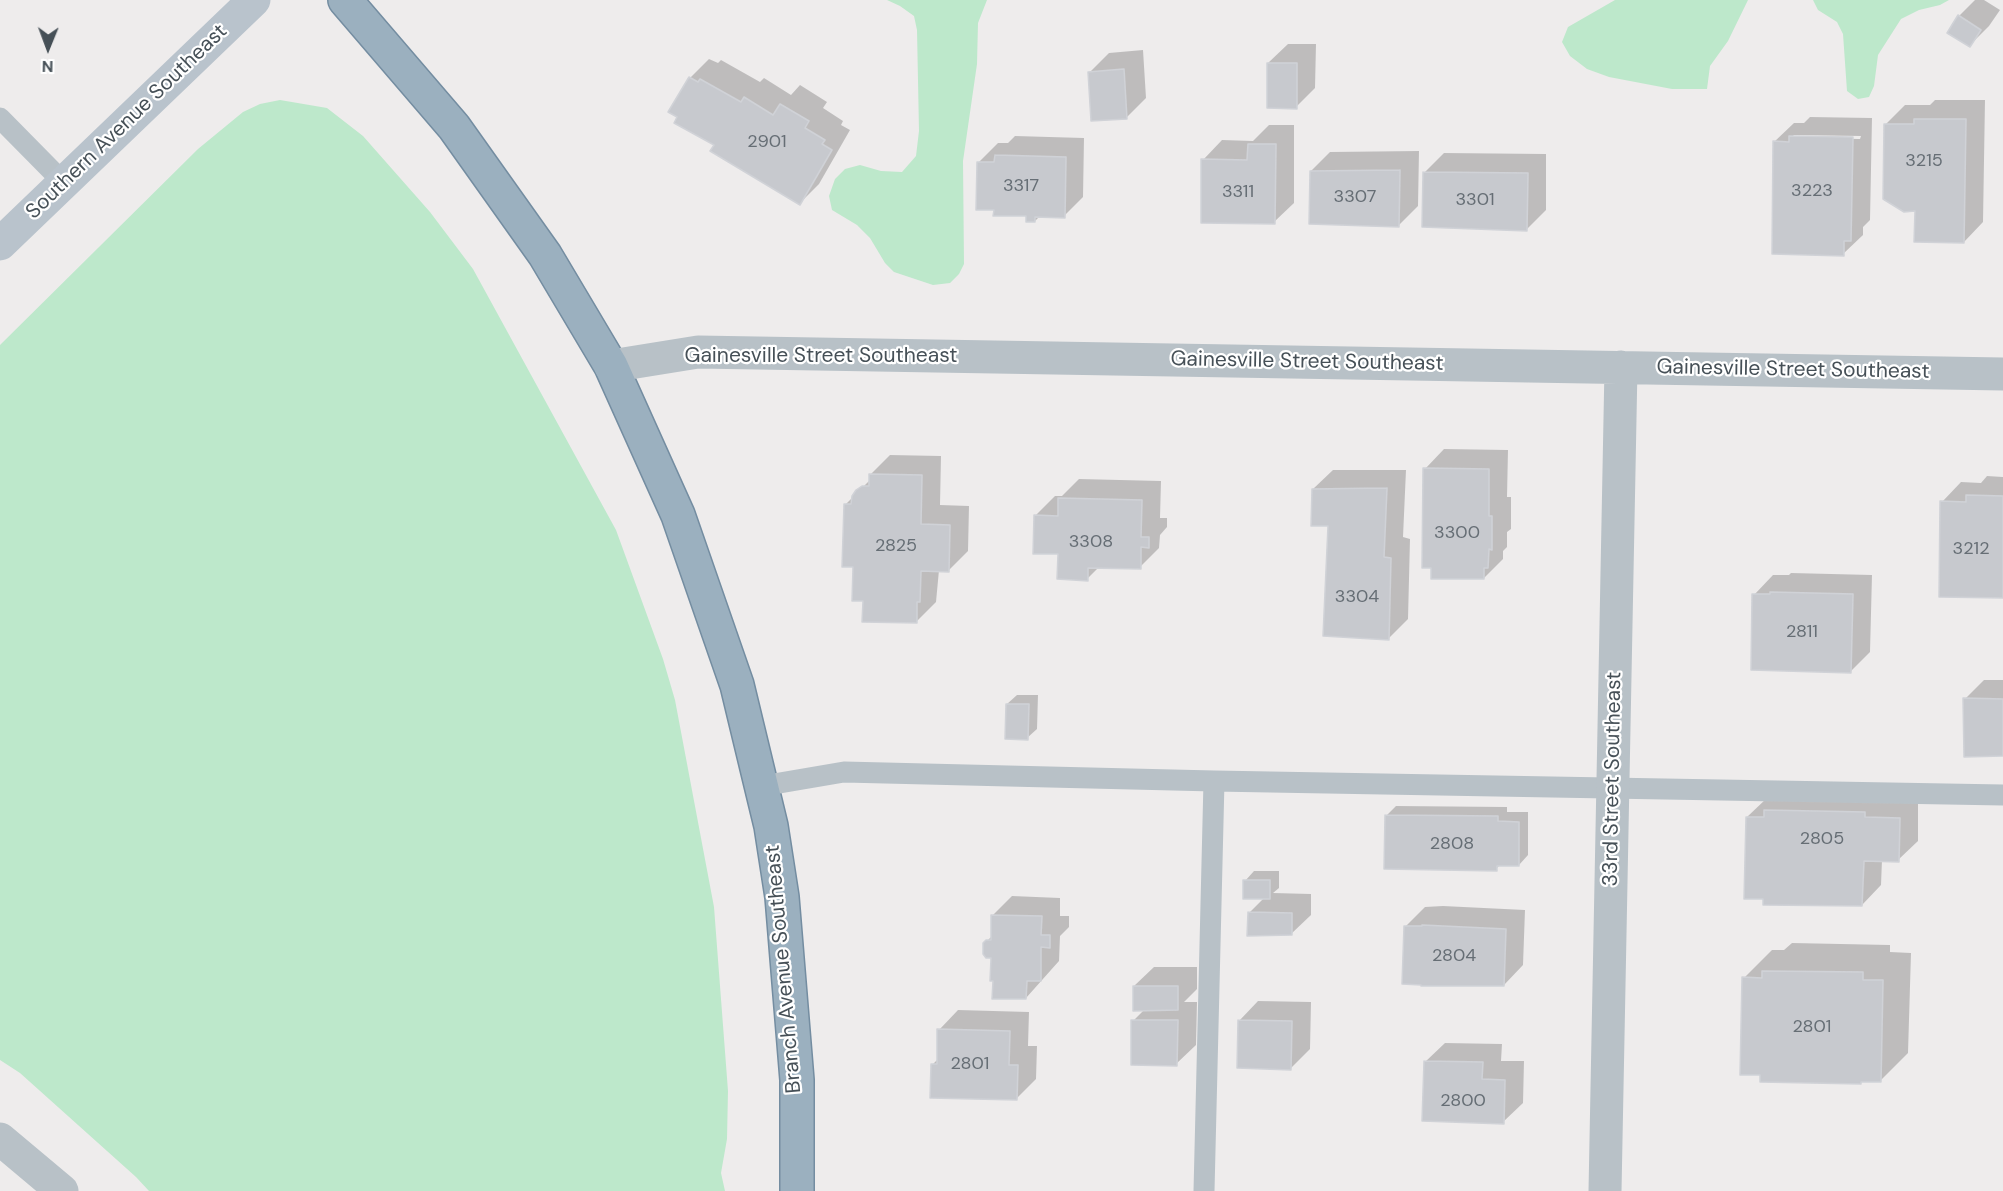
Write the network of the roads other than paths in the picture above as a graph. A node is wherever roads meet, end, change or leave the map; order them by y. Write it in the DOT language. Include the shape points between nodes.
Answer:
graph roads {
  1 [pos="254,0"];
  2 [pos="345,0"];
  3 [pos="0,118"];
  4 [pos="64,183"];
  5 [pos="0,244"];
  6 [pos="611,366"];
  7 [pos="1621,367"];
  8 [pos="2003,374"];
  9 [pos="1214,781"];
  10 [pos="762,786"];
  11 [pos="1613,788"];
  12 [pos="2003,795"];
  13 [pos="0,1139"];
  14 [pos="62,1191"];
  15 [pos="797,1191"];
  16 [pos="1204,1191"];
  17 [pos="1605,1191"];
  1 -- 4 [label="main road, Southern Avenue Southeast"];
  2 -- 6 [label="highway, Branch Avenue Southeast" via="454,127 545,255"];
  3 -- 4 [label="lane"];
  4 -- 5 [label="main road, Southern Avenue Southeast"];
  6 -- 7 [label="street, Gainesville Street Southeast" via="698,352"];
  6 -- 10 [label="highway, Branch Avenue Southeast" via="686,537 737,685"];
  7 -- 8 [label="street, Gainesville Street Southeast"];
  7 -- 11 [label="street, 33rd Street Southeast"];
  9 -- 10 [label="lane" via="844,772"];
  9 -- 11 [label="lane"];
  9 -- 16 [label="lane"];
  10 -- 15 [label="highway, Branch Avenue Southeast" via="782,897 797,1080"];
  11 -- 12 [label="lane"];
  11 -- 17 [label="street, 33rd Street Southeast"];
  13 -- 14 [label="street"];
}
